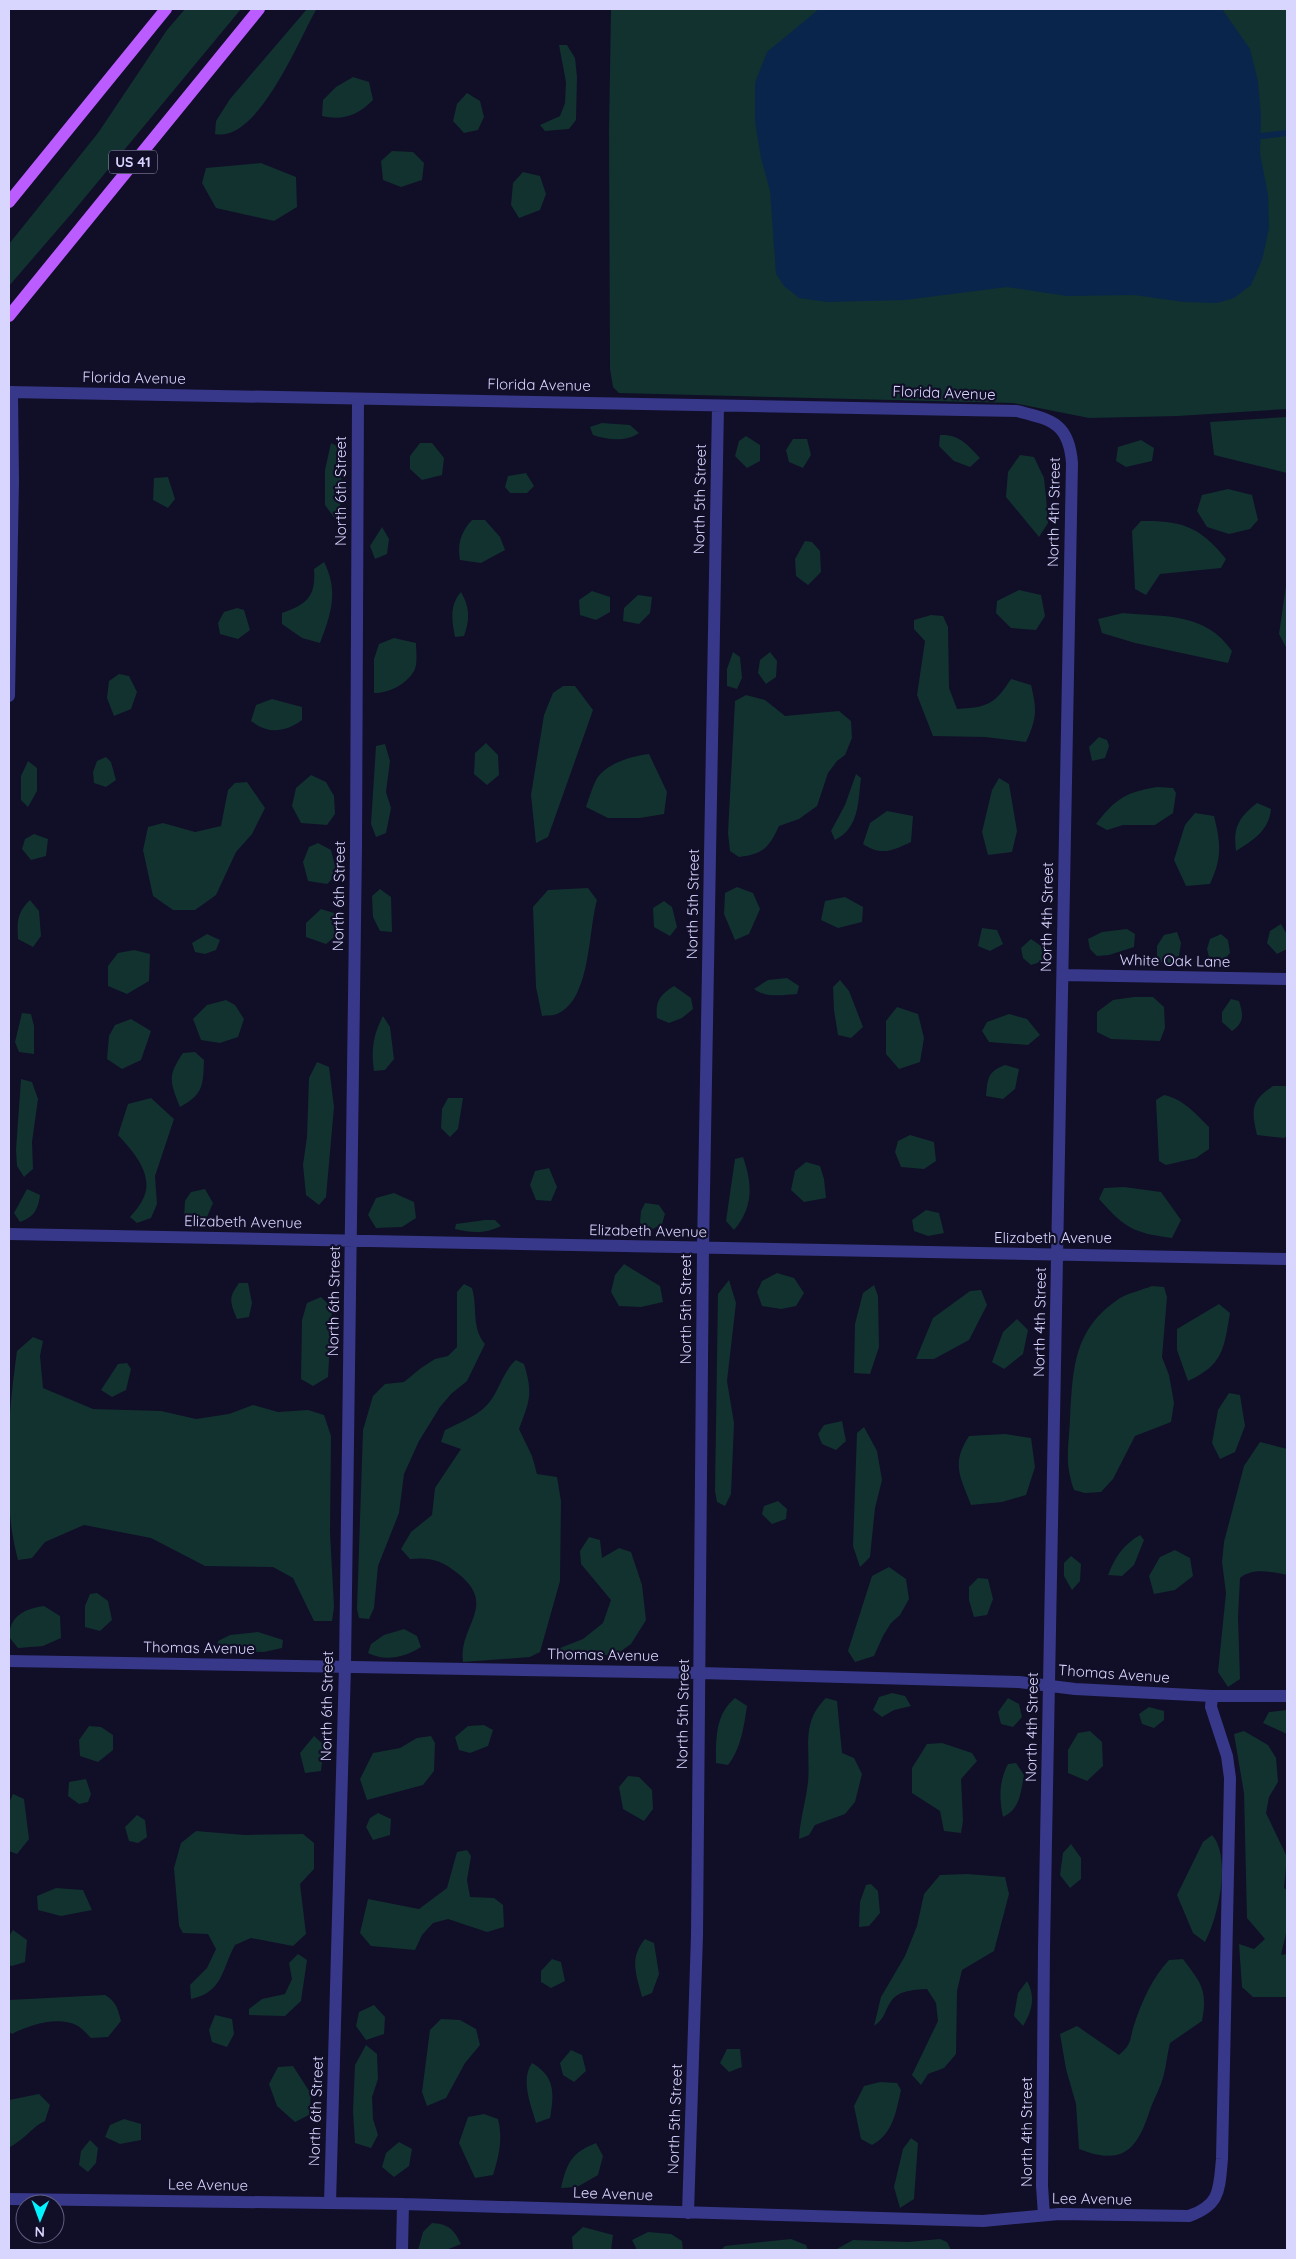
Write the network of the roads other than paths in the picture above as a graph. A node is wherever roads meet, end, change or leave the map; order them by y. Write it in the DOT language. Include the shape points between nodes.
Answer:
graph roads {
  1 [pos="166,9"];
  2 [pos="259,9"];
  3 [pos="9,202"];
  4 [pos="9,316"];
  5 [pos="10,392"];
  6 [pos="358,400"];
  7 [pos="718,406"];
  8 [pos="1064,431"];
  9 [pos="9,696"];
  10 [pos="1063,975"];
  11 [pos="1287,979"];
  12 [pos="9,1234"];
  13 [pos="351,1241"];
  14 [pos="703,1248"];
  15 [pos="1057,1255"];
  16 [pos="1287,1259"];
  17 [pos="9,1661"];
  18 [pos="345,1666"];
  19 [pos="700,1673"];
  20 [pos="1049,1686"];
  21 [pos="1212,1696"];
  22 [pos="1287,1696"];
  23 [pos="9,2199"];
  24 [pos="330,2203"];
  25 [pos="403,2204"];
  26 [pos="688,2213"];
  27 [pos="1044,2215"];
  28 [pos="402,2250"];
  1 -- 3 [label="main road"];
  2 -- 4 [label="main road, US 41"];
  5 -- 6 [label="street, Florida Avenue"];
  5 -- 9 [label="street" via="13,482"];
  6 -- 7 [label="street, Florida Avenue"];
  6 -- 13 [label="street, North 6th Street"];
  7 -- 8 [label="street, Florida Avenue" via="1017,411 1052,420"];
  7 -- 14 [label="street, North 5th Street"];
  8 -- 10 [label="street, North 4th Street" via="1072,463"];
  10 -- 11 [label="street, White Oak Lane"];
  10 -- 15 [label="street, North 4th Street"];
  12 -- 13 [label="street, Elizabeth Avenue"];
  13 -- 14 [label="street, Elizabeth Avenue"];
  13 -- 18 [label="street, North 6th Street"];
  14 -- 15 [label="street, Elizabeth Avenue"];
  14 -- 19 [label="street, North 5th Street"];
  15 -- 16 [label="street, Elizabeth Avenue"];
  15 -- 20 [label="street, North 4th Street"];
  17 -- 18 [label="street, Thomas Avenue"];
  18 -- 19 [label="street, Thomas Avenue"];
  18 -- 24 [label="street, North 6th Street"];
  19 -- 20 [label="street, Thomas Avenue" via="1019,1682"];
  19 -- 26 [label="street, North 5th Street" via="697,1935"];
  20 -- 21 [label="street, Thomas Avenue"];
  20 -- 27 [label="street, North 4th Street" via="1044,1948"];
  21 -- 22 [label="street, Thomas Avenue"];
  21 -- 27 [label="street, Lee Avenue" via="1211,1707 1227,1756 1230,1778 1222,2159 1218,2194 1212,2203 1189,2216"];
  23 -- 24 [label="street, Lee Avenue"];
  24 -- 25 [label="street, Lee Avenue"];
  25 -- 26 [label="street, Lee Avenue"];
  25 -- 28 [label="street"];
  26 -- 27 [label="street, Lee Avenue" via="983,2221"];
}
